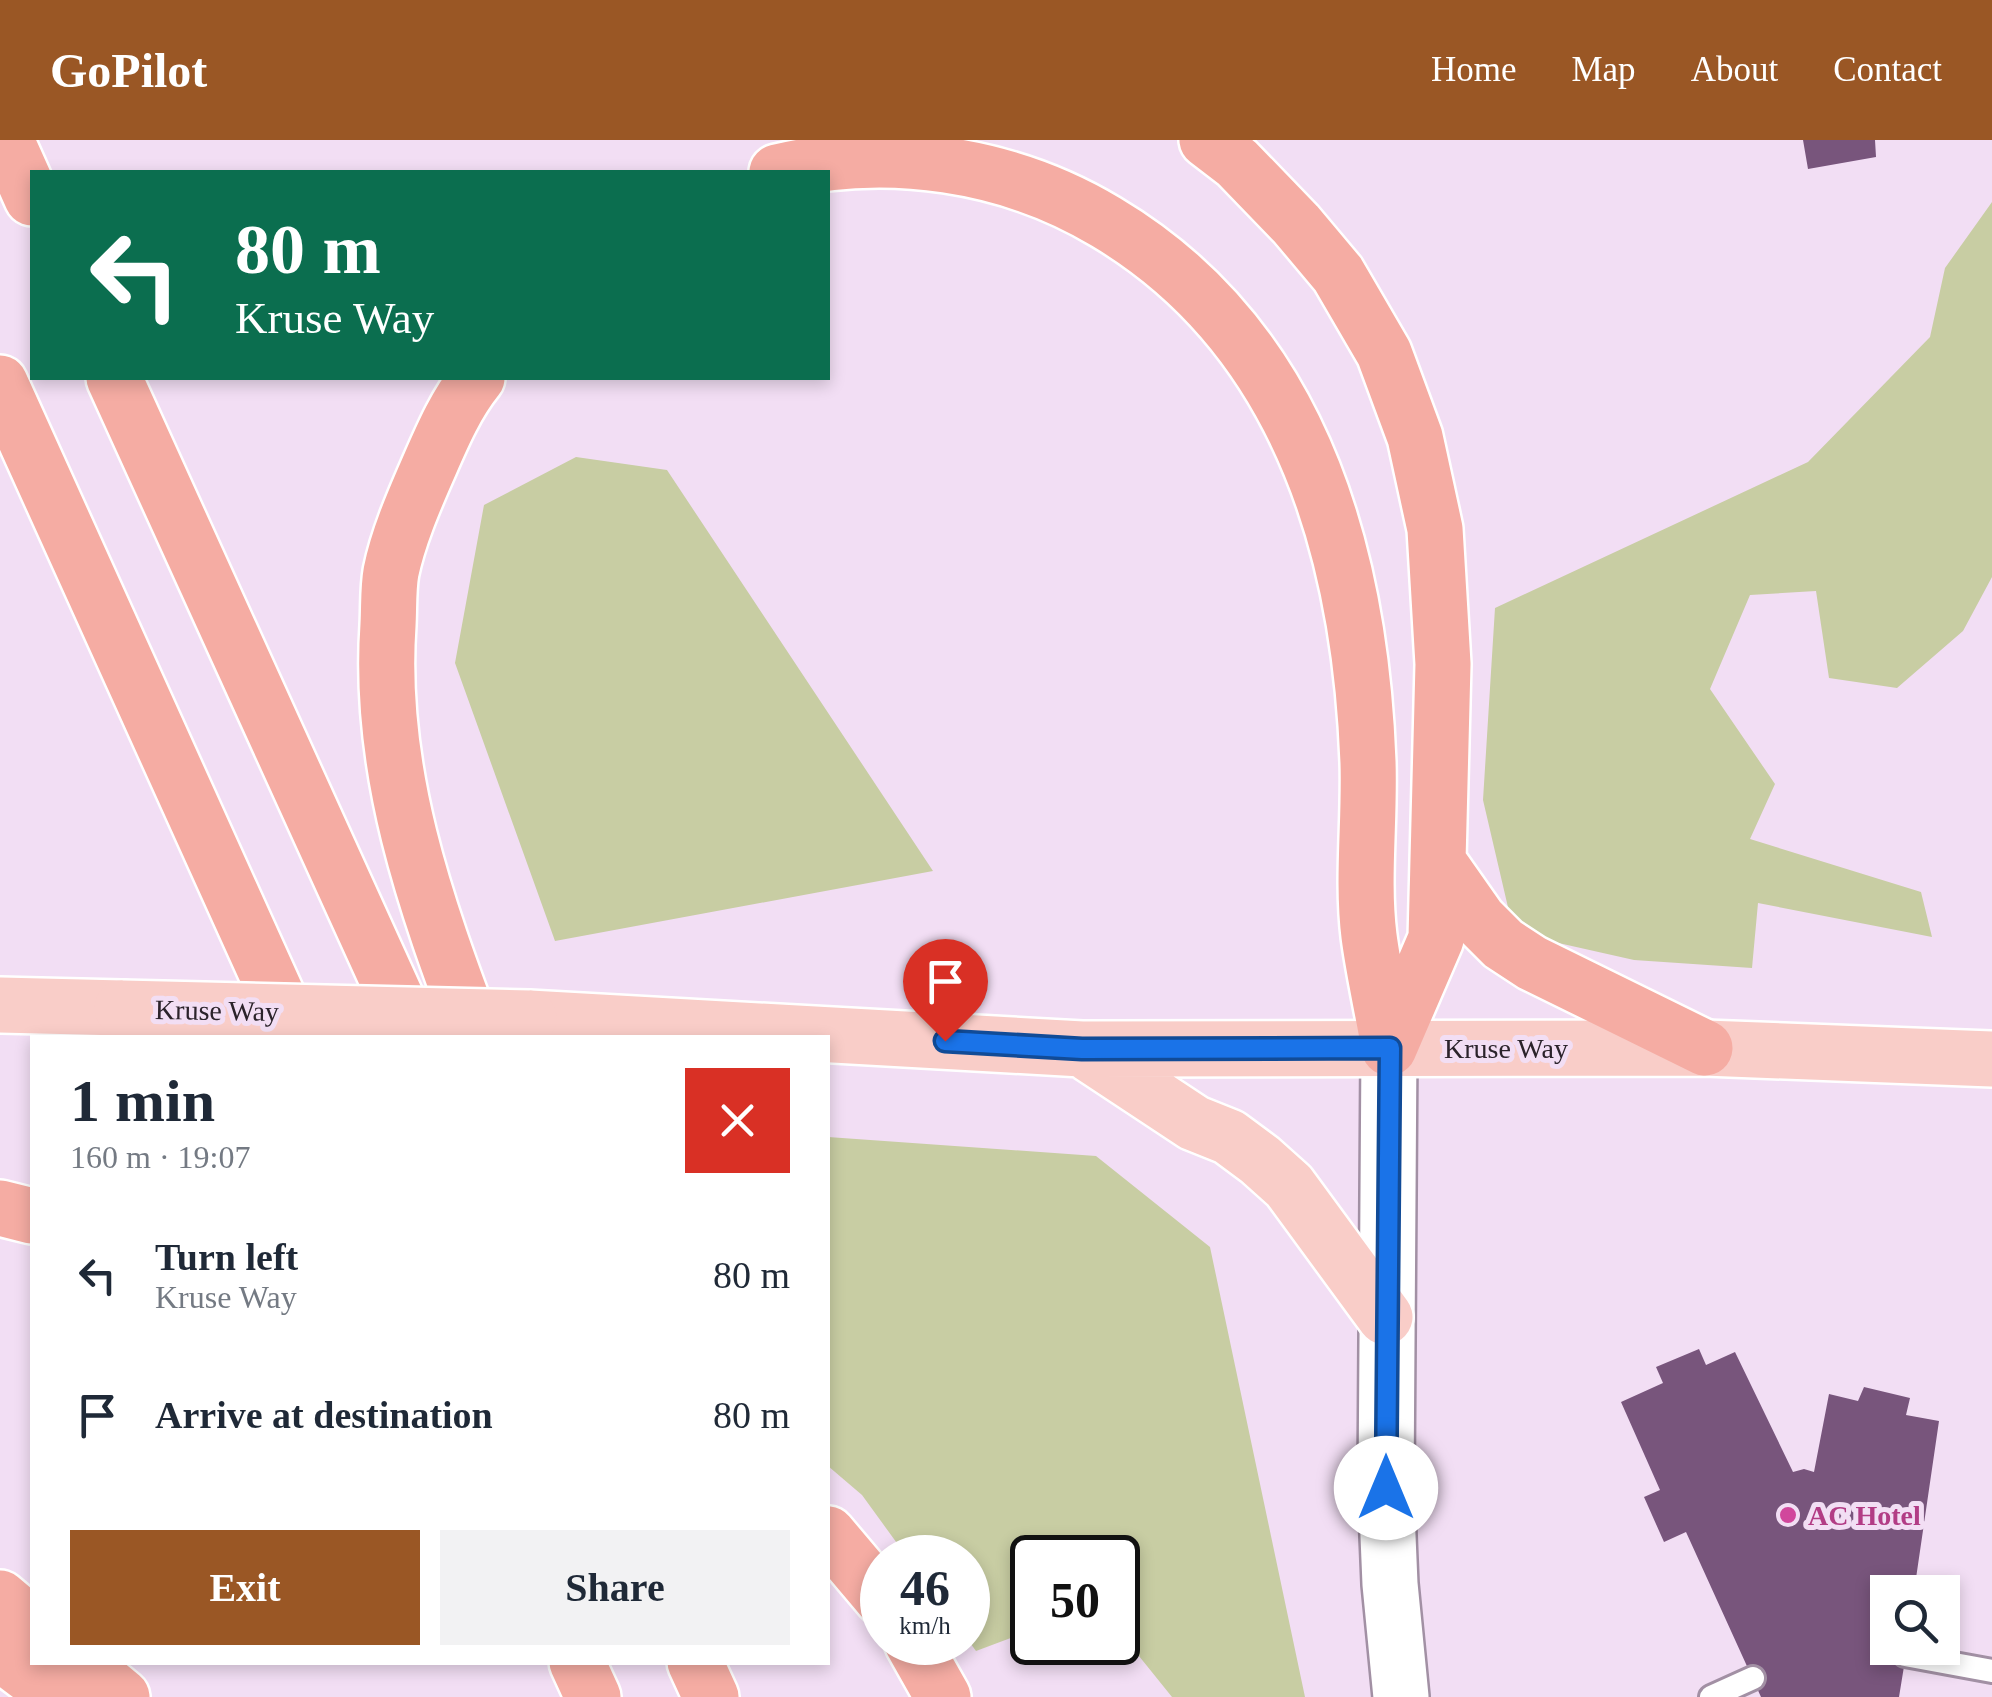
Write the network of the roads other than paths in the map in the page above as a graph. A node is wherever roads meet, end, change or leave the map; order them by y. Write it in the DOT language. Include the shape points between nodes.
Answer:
graph roads {
  1 [pos="6,140"];
  2 [pos="1206,140"];
  3 [pos="791,170"];
  4 [pos="30,194"];
  5 [pos="115,380"];
  6 [pos="476,380"];
  7 [pos="0,383"];
  8 [pos="1439,863"];
  9 [pos="0,1005"];
  10 [pos="295,1035"];
  11 [pos="413,1035"];
  12 [pos="475,1035"];
  13 [pos="828,1035"];
  14 [pos="830,1035"];
  15 [pos="1390,1048"];
  16 [pos="1705,1048"];
  17 [pos="1082,1049"];
  18 [pos="1992,1059"];
  19 [pos="0,1208"];
  20 [pos="30,1216"];
  21 [pos="1385,1318"];
  22 [pos="830,1536"];
  23 [pos="860,1572"];
  24 [pos="0,1598"];
  25 [pos="30,1622"];
  26 [pos="0,1653"];
  27 [pos="84,1665"];
  28 [pos="578,1665"];
  29 [pos="696,1665"];
  30 [pos="925,1665"];
  31 [pos="1960,1665"];
  32 [pos="1992,1671"];
  33 [pos="1753,1678"];
  34 [pos="1399,1695"];
  35 [pos="59,1697"];
  36 [pos="122,1697"];
  37 [pos="593,1697"];
  38 [pos="710,1697"];
  39 [pos="943,1697"];
  40 [pos="1712,1697"];
  1 -- 4 [label="highway"];
  2 -- 8 [label="highway" via="1238,163 1338,274 1384,353 1415,437 1435,529 1443,664"];
  3 -- 15 [label="highway" via="863,160 924,162 1034,187 1139,242 1204,296 1244,343 1302,442 1331,514 1344,570 1368,760 1369,934"];
  5 -- 11 [label="highway"];
  6 -- 12 [label="highway" via="413,502 391,572 386,649 386,718 398,794 438,937"];
  7 -- 10 [label="highway"];
  8 -- 15 [label="highway" via="1436,939"];
  8 -- 16 [label="highway" via="1503,944"];
  9 -- 13 [label="main road, Kruse Way, bridge"];
  14 -- 17 [label="main road, Kruse Way, bridge"];
  15 -- 16 [label="main road, Kruse Way"];
  15 -- 17 [label="main road, Kruse Way"];
  15 -- 21 [label="main road"];
  16 -- 18 [label="main road, Kruse Way"];
  17 -- 21 [label="main road" via="1260,1160 1289,1186"];
  19 -- 20 [label="highway"];
  21 -- 34 [label="main road" via="1386,1488"];
  22 -- 23 [label="highway"];
  24 -- 25 [label="highway"];
  26 -- 35 [label="highway"];
  27 -- 36 [label="highway"];
  28 -- 37 [label="highway"];
  29 -- 38 [label="highway"];
  30 -- 39 [label="highway"];
  31 -- 32 [label="lane"];
  33 -- 40 [label="lane"];
}
